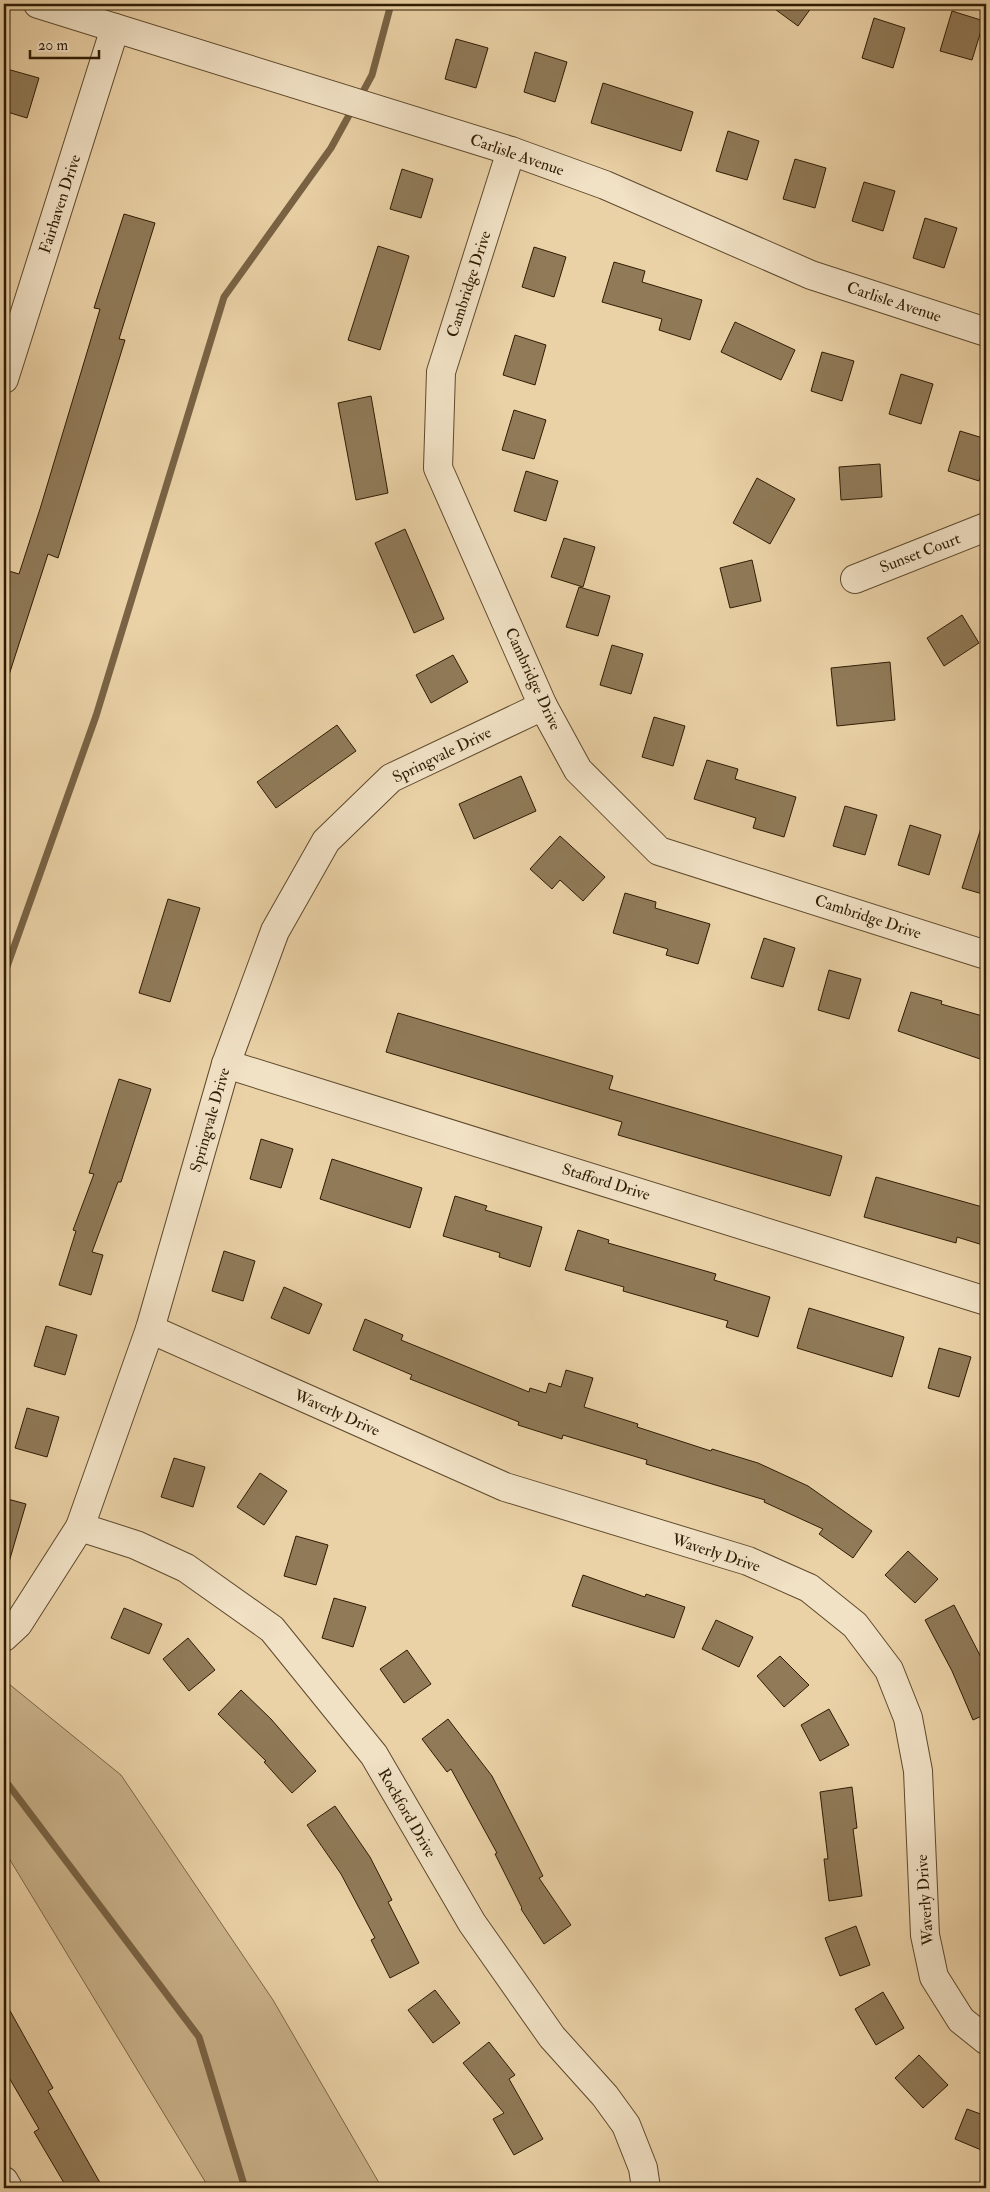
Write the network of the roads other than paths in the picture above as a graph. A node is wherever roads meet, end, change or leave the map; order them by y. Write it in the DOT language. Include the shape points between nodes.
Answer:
graph roads {
  1 [pos="38,4"];
  2 [pos="115,28"];
  3 [pos="511,151"];
  4 [pos="13,321"];
  5 [pos="986,332"];
  6 [pos="4,379"];
  7 [pos="986,528"];
  8 [pos="854,579"];
  9 [pos="543,706"];
  10 [pos="986,955"];
  11 [pos="226,1064"];
  12 [pos="986,1300"];
  13 [pos="150,1328"];
  14 [pos="80,1527"];
  15 [pos="4,1638"];
  16 [pos="986,2040"];
  17 [pos="4,2181"];
  18 [pos="8,2188"];
  19 [pos="646,2188"];
  1 -- 2 [label="street, Carlisle Avenue"];
  2 -- 3 [label="street, Carlisle Avenue"];
  2 -- 4 [label="street, Fairhaven Drive"];
  3 -- 5 [label="street, Carlisle Avenue" via="605,185 811,275"];
  3 -- 9 [label="street, Cambridge Drive" via="441,372 438,468"];
  4 -- 6 [label="street, Fairhaven Drive"];
  7 -- 8 [label="street, Sunset Court"];
  9 -- 10 [label="street, Cambridge Drive" via="578,770 659,851"];
  9 -- 11 [label="street, Springvale Drive" via="391,778 326,841 276,931"];
  11 -- 12 [label="street, Stafford Drive"];
  11 -- 13 [label="street, Springvale Drive"];
  13 -- 14 [label="street, Springvale Drive"];
  13 -- 16 [label="street, Waverly Drive" via="505,1487 748,1561 809,1588 855,1624 889,1670 908,1718 918,1771 925,1935 934,1977 962,2020"];
  14 -- 15 [label="street, Springvale Drive" via="18,1624"];
  14 -- 19 [label="street, Rockford Drive" via="136,1545 186,1568 272,1629 374,1755 472,1923 552,2037 605,2096 626,2125 643,2168"];
  17 -- 18 [label="street"];
}
